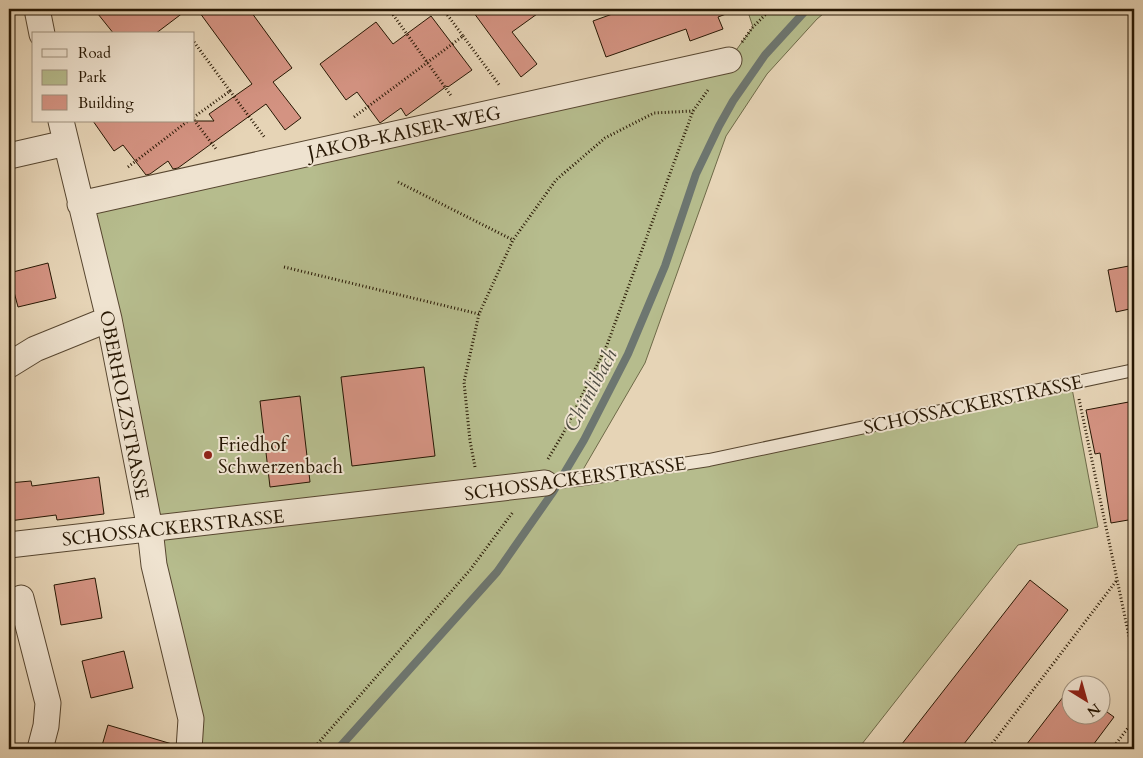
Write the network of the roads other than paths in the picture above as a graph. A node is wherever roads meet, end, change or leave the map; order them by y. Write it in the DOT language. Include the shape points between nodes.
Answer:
graph roads {
  1 [pos="37,9"];
  2 [pos="42,32"];
  3 [pos="729,60"];
  4 [pos="64,132"];
  5 [pos="9,156"];
  6 [pos="80,204"];
  7 [pos="109,319"];
  8 [pos="9,365"];
  9 [pos="1134,370"];
  10 [pos="539,483"];
  11 [pos="150,529"];
  12 [pos="9,545"];
  13 [pos="21,598"];
  14 [pos="40,749"];
  15 [pos="189,749"];
  1 -- 2 [label="street"];
  3 -- 6 [label="street, JAKOB-KAISER-WEG"];
  4 -- 5 [label="street"];
  4 -- 6 [label="street, OBERHOLZSTRASSE"];
  6 -- 7 [label="street, OBERHOLZSTRASSE"];
  7 -- 8 [label="street" via="35,349"];
  7 -- 11 [label="street, OBERHOLZSTRASSE"];
  9 -- 10 [label="lane, SCHOSSACKERSTRASSE" via="709,460"];
  10 -- 11 [label="street, SCHOSSACKERSTRASSE"];
  11 -- 12 [label="street, SCHOSSACKERSTRASSE"];
  11 -- 15 [label="street, OBERHOLZSTRASSE" via="154,564 191,718"];
  13 -- 14 [label="street" via="48,704"];
}
